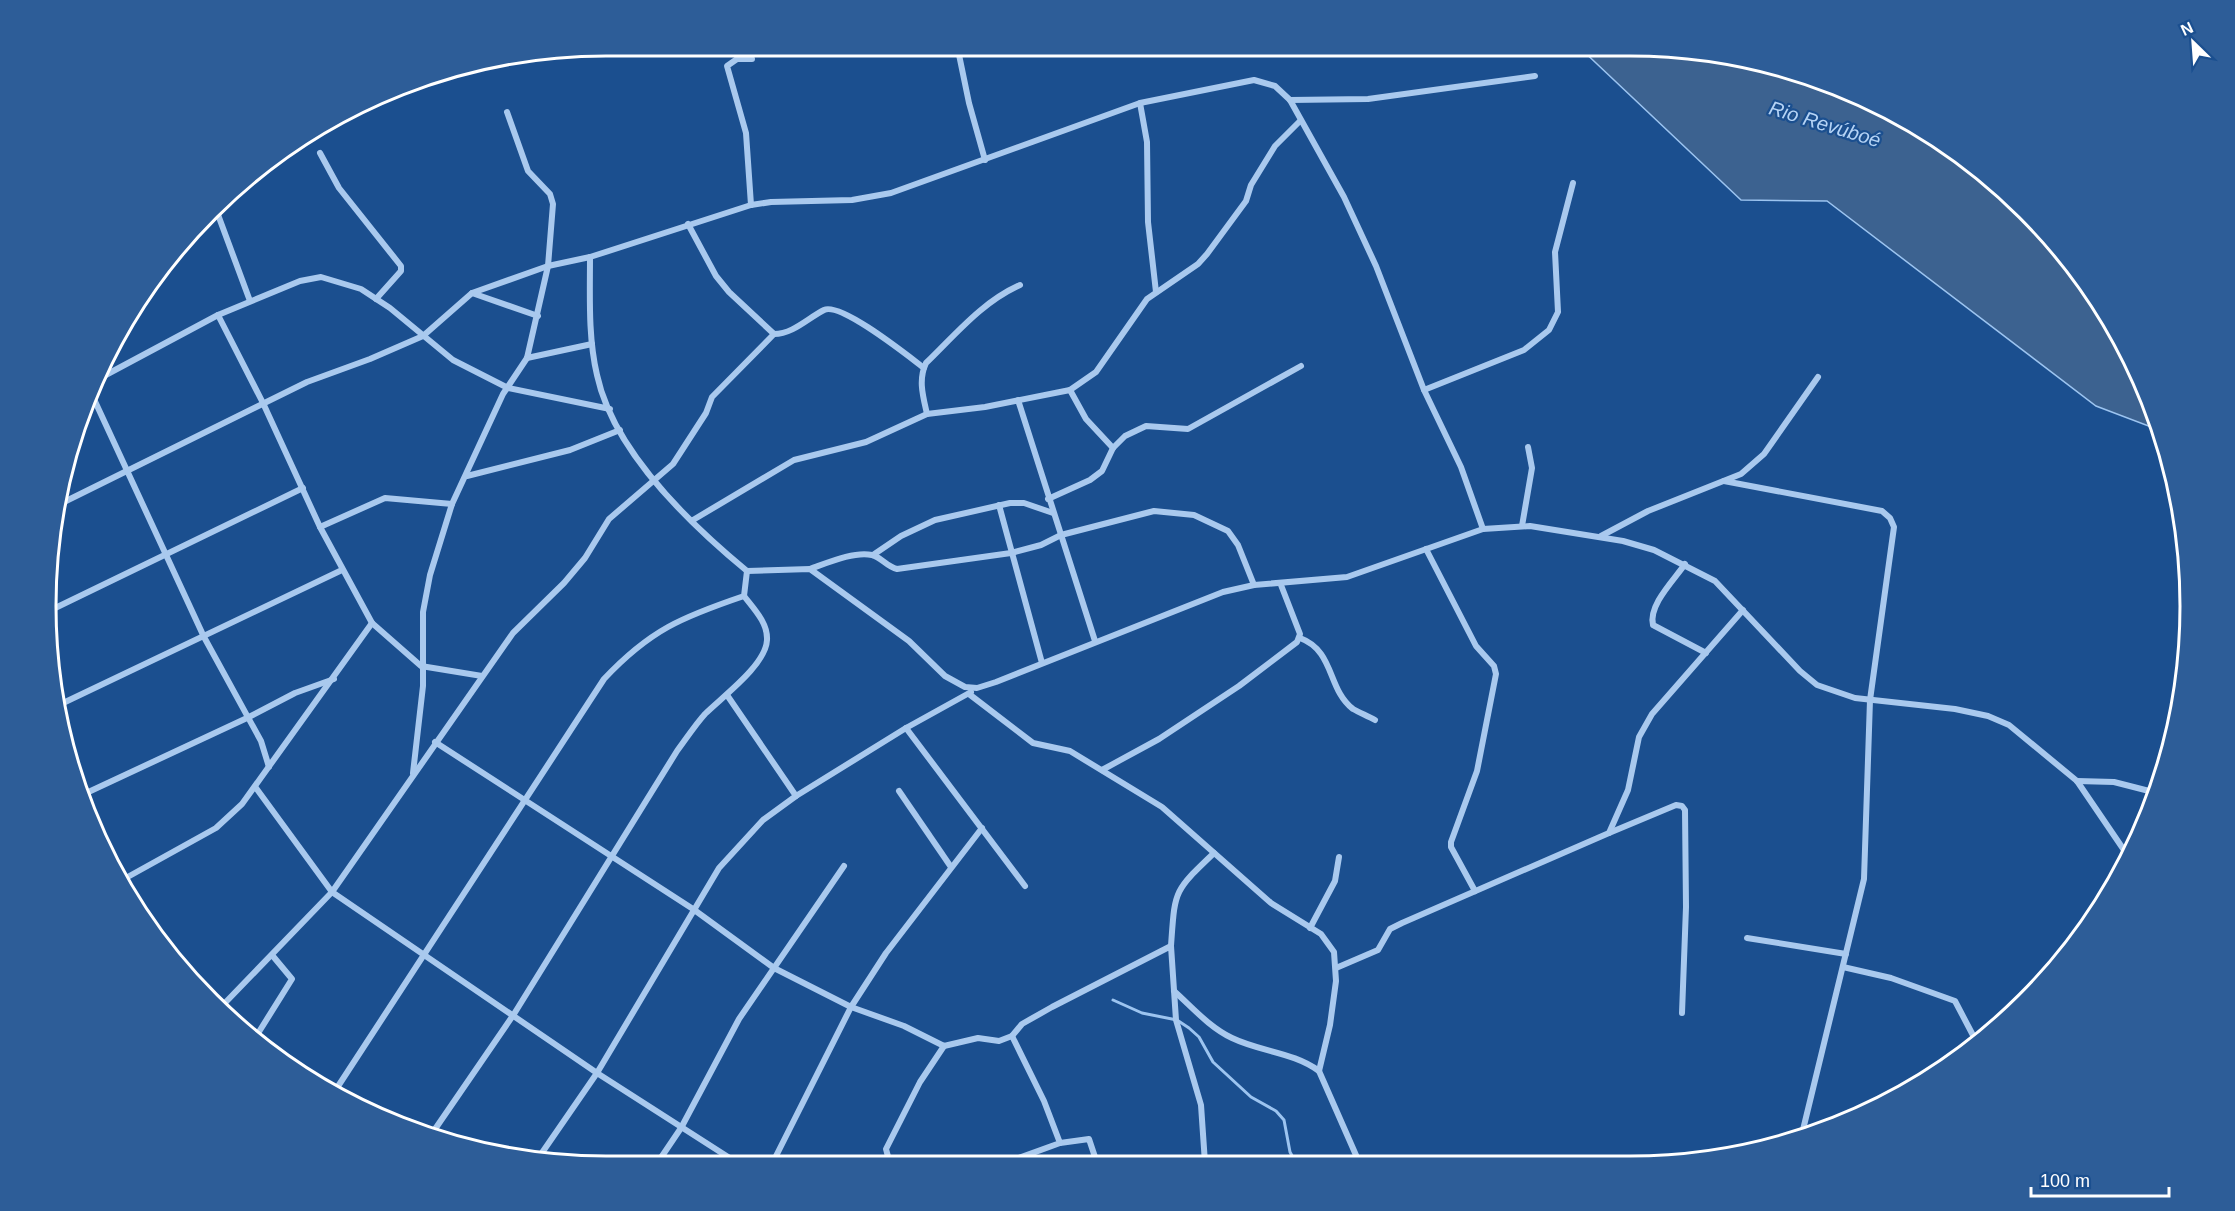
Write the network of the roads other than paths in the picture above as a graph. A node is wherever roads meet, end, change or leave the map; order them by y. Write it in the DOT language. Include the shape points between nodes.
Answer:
graph roads {
  1 [pos="959,56"];
  2 [pos="752,58"];
  3 [pos="1535,76"];
  4 [pos="1290,100"];
  5 [pos="1140,103"];
  6 [pos="507,112"];
  7 [pos="1300,121"];
  8 [pos="320,153"];
  9 [pos="986,160"];
  10 [pos="1573,183"];
  11 [pos="751,205"];
  12 [pos="218,216"];
  13 [pos="688,224"];
  14 [pos="590,257"];
  15 [pos="548,266"];
  16 [pos="1020,285"];
  17 [pos="1156,292"];
  18 [pos="472,293"];
  19 [pos="376,299"];
  20 [pos="250,301"];
  21 [pos="218,315"];
  22 [pos="538,316"];
  23 [pos="774,334"];
  24 [pos="423,336"];
  25 [pos="592,344"];
  26 [pos="527,358"];
  27 [pos="1301,366"];
  28 [pos="924,368"];
  29 [pos="106,375"];
  30 [pos="1818,377"];
  31 [pos="508,388"];
  32 [pos="1070,390"];
  33 [pos="1424,390"];
  34 [pos="1018,400"];
  35 [pos="95,401"];
  36 [pos="263,403"];
  37 [pos="610,409"];
  38 [pos="927,414"];
  39 [pos="620,430"];
  40 [pos="1527,447"];
  41 [pos="1113,448"];
  42 [pos="126,472"];
  43 [pos="466,476"];
  44 [pos="653,479"];
  45 [pos="1724,481"];
  46 [pos="303,488"];
  47 [pos="1048,499"];
  48 [pos="65,501"];
  49 [pos="452,504"];
  50 [pos="999,505"];
  51 [pos="1053,513"];
  52 [pos="693,520"];
  53 [pos="1522,526"];
  54 [pos="320,527"];
  55 [pos="1483,529"];
  56 [pos="1061,535"];
  57 [pos="1601,536"];
  58 [pos="1426,549"];
  59 [pos="1011,553"];
  60 [pos="873,555"];
  61 [pos="166,557"];
  62 [pos="1685,564"];
  63 [pos="810,569"];
  64 [pos="342,570"];
  65 [pos="747,571"];
  66 [pos="1254,585"];
  67 [pos="1281,585"];
  68 [pos="744,596"];
  69 [pos="56,609"];
  70 [pos="1743,610"];
  71 [pos="372,623"];
  72 [pos="204,637"];
  73 [pos="1300,638"];
  74 [pos="1095,641"];
  75 [pos="1706,653"];
  76 [pos="1042,663"];
  77 [pos="421,666"];
  78 [pos="482,676"];
  79 [pos="334,679"];
  80 [pos="977,687"];
  81 [pos="969,694"];
  82 [pos="727,695"];
  83 [pos="1870,700"];
  84 [pos="64,702"];
  85 [pos="247,718"];
  86 [pos="1375,720"];
  87 [pos="906,728"];
  88 [pos="435,742"];
  89 [pos="269,767"];
  90 [pos="1102,770"];
  91 [pos="413,773"];
  92 [pos="2077,781"];
  93 [pos="256,788"];
  94 [pos="899,791"];
  95 [pos="2147,791"];
  96 [pos="89,792"];
  97 [pos="796,796"];
  98 [pos="524,800"];
  99 [pos="982,828"];
  100 [pos="1609,833"];
  101 [pos="2123,849"];
  102 [pos="1214,853"];
  103 [pos="610,855"];
  104 [pos="1339,857"];
  105 [pos="844,866"];
  106 [pos="951,867"];
  107 [pos="127,877"];
  108 [pos="1025,886"];
  109 [pos="1475,891"];
  110 [pos="332,892"];
  111 [pos="693,909"];
  112 [pos="1310,928"];
  113 [pos="1747,938"];
  114 [pos="1171,946"];
  115 [pos="426,954"];
  116 [pos="1846,954"];
  117 [pos="272,955"];
  118 [pos="1843,967"];
  119 [pos="774,968"];
  120 [pos="1336,968"];
  121 [pos="1174,991"];
  122 [pos="226,1002"];
  123 [pos="851,1007"];
  124 [pos="1682,1013"];
  125 [pos="514,1014"];
  126 [pos="259,1032"];
  127 [pos="1973,1035"];
  128 [pos="1012,1036"];
  129 [pos="944,1046"];
  130 [pos="1319,1071"];
  131 [pos="597,1073"];
  132 [pos="338,1086"];
  133 [pos="1804,1127"];
  134 [pos="436,1128"];
  135 [pos="681,1128"];
  136 [pos="1060,1143"];
  137 [pos="543,1152"];
  138 [pos="662,1156"];
  139 [pos="726,1156"];
  140 [pos="776,1156"];
  141 [pos="888,1156"];
  142 [pos="1024,1156"];
  143 [pos="1095,1156"];
  144 [pos="1205,1156"];
  145 [pos="1356,1156"];
  1 -- 9 [label="street"];
  2 -- 11 [label="street" via="737,59 727,66 746,133"];
  3 -- 4 [label="street" via="1368,99"];
  4 -- 5 [label="street" via="1275,86 1254,80"];
  4 -- 7 [label="street"];
  5 -- 9 [label="street"];
  5 -- 17 [label="street" via="1147,142"];
  6 -- 15 [label="street" via="528,171 550,194 553,204"];
  7 -- 17 [label="street" via="1275,146 1251,185 1246,201 1208,254"];
  7 -- 33 [label="street" via="1344,197 1376,266"];
  8 -- 19 [label="street" via="339,188 401,266 401,271"];
  9 -- 11 [label="street" via="891,193 852,200"];
  10 -- 33 [label="street" via="1555,252 1558,312 1549,330 1524,350"];
  11 -- 13 [label="street"];
  12 -- 20 [label="street"];
  13 -- 14 [label="street"];
  13 -- 23 [label="street" via="716,276"];
  14 -- 15 [label="street"];
  14 -- 25 [label="street"];
  15 -- 18 [label="street"];
  15 -- 22 [label="street"];
  16 -- 28 [label="street" via="980,309"];
  17 -- 32 [label="street" via="1141,305 1096,372"];
  18 -- 22 [label="street"];
  18 -- 24 [label="street"];
  19 -- 20 [label="street" via="361,289 321,277"];
  19 -- 24 [label="street"];
  20 -- 21 [label="street"];
  21 -- 29 [label="street"];
  21 -- 36 [label="street"];
  22 -- 26 [label="street"];
  23 -- 28 [label="street" via="783,334 825,309 835,309"];
  23 -- 44 [label="street" via="712,397 685,449"];
  24 -- 31 [label="street" via="453,360"];
  24 -- 36 [label="street"];
  25 -- 26 [label="street"];
  25 -- 37 [label="street" via="596,375"];
  26 -- 31 [label="street"];
  27 -- 41 [label="street" via="1188,429 1146,426 1125,436"];
  28 -- 38 [label="street" via="922,387"];
  30 -- 45 [label="street" via="1764,454 1741,474"];
  31 -- 37 [label="street"];
  31 -- 43 [label="street"];
  32 -- 34 [label="street"];
  32 -- 41 [label="street" via="1086,419"];
  33 -- 55 [label="street" via="1461,467"];
  34 -- 38 [label="street"];
  34 -- 47 [label="street"];
  35 -- 42 [label="street"];
  36 -- 42 [label="street"];
  36 -- 46 [label="street"];
  37 -- 39 [label="street"];
  38 -- 52 [label="street" via="866,442 794,460"];
  39 -- 43 [label="street" via="559,453"];
  39 -- 44 [label="street"];
  40 -- 53 [label="street" via="1532,468"];
  41 -- 47 [label="street" via="1102,471"];
  42 -- 48 [label="street"];
  42 -- 61 [label="street"];
  43 -- 49 [label="street"];
  44 -- 52 [label="street"];
  44 -- 78 [label="street" via="609,519 585,558 513,633"];
  45 -- 57 [label="street" via="1648,511"];
  45 -- 83 [label="street" via="1882,511 1890,518 1894,527"];
  46 -- 54 [label="street"];
  46 -- 61 [label="street"];
  47 -- 51 [label="street"];
  49 -- 54 [label="street" via="385,498"];
  49 -- 77 [label="street" via="428,584"];
  50 -- 51 [label="street" via="1024,503"];
  50 -- 59 [label="street"];
  50 -- 60 [label="street" via="935,520"];
  51 -- 56 [label="street"];
  52 -- 65 [label="street" via="707,538"];
  53 -- 55 [label="street"];
  53 -- 57 [label="street"];
  54 -- 64 [label="street"];
  55 -- 58 [label="street"];
  56 -- 59 [label="street"];
  56 -- 66 [label="street" via="1138,513 1194,514 1228,531"];
  56 -- 74 [label="street"];
  57 -- 62 [label="street" via="1654,550"];
  58 -- 67 [label="street" via="1347,577"];
  58 -- 109 [label="street" via="1476,646 1494,666 1496,674 1477,771 1451,842"];
  59 -- 60 [label="street" via="897,569"];
  59 -- 76 [label="street"];
  60 -- 63 [label="street"];
  61 -- 69 [label="street"];
  61 -- 72 [label="street"];
  62 -- 70 [label="street" via="1715,581"];
  62 -- 75 [label="street" via="1660,599 1652,621"];
  63 -- 65 [label="street"];
  63 -- 80 [label="street" via="909,641 945,676 965,687"];
  64 -- 71 [label="street"];
  64 -- 72 [label="street"];
  65 -- 68 [label="street"];
  66 -- 67 [label="street"];
  66 -- 74 [label="street" via="1199,599"];
  67 -- 73 [label="street"];
  68 -- 82 [label="street" via="764,623 765,651"];
  68 -- 98 [label="street" via="668,625 627,654 584,705"];
  70 -- 75 [label="street"];
  70 -- 83 [label="street" via="1817,685"];
  71 -- 77 [label="street"];
  71 -- 79 [label="street"];
  72 -- 84 [label="street"];
  72 -- 85 [label="street"];
  73 -- 86 [label="street" via="1316,645 1342,696 1353,708"];
  73 -- 90 [label="street" via="1247,680 1159,739"];
  74 -- 76 [label="street"];
  75 -- 100 [label="street" via="1652,714 1639,737 1628,790"];
  76 -- 80 [label="street"];
  77 -- 78 [label="street"];
  77 -- 91 [label="street" via="422,704"];
  78 -- 88 [label="street"];
  79 -- 85 [label="street" via="295,693"];
  79 -- 89 [label="street"];
  80 -- 81 [label="street"];
  81 -- 87 [label="street"];
  81 -- 90 [label="street" via="1033,743 1070,751"];
  82 -- 97 [label="street"];
  82 -- 103 [label="street" via="704,715 677,751"];
  83 -- 92 [label="street" via="1988,716 2009,725"];
  83 -- 116 [label="street" via="1864,879"];
  85 -- 89 [label="street" via="261,741"];
  85 -- 96 [label="street"];
  87 -- 97 [label="street"];
  87 -- 99 [label="street"];
  88 -- 91 [label="street"];
  88 -- 98 [label="street"];
  89 -- 93 [label="street"];
  90 -- 102 [label="street" via="1162,807"];
  91 -- 110 [label="street"];
  92 -- 95 [label="street" via="2114,783"];
  92 -- 101 [label="street"];
  93 -- 107 [label="street" via="216,828"];
  93 -- 110 [label="street"];
  94 -- 106 [label="street"];
  97 -- 111 [label="street" via="763,820 740,844"];
  98 -- 103 [label="street"];
  98 -- 115 [label="street"];
  99 -- 106 [label="street"];
  99 -- 108 [label="street"];
  100 -- 109 [label="street"];
  100 -- 124 [label="street" via="1676,805 1684,810"];
  102 -- 112 [label="street" via="1271,903"];
  102 -- 114 [label="street" via="1182,884 1174,899"];
  103 -- 111 [label="street"];
  103 -- 125 [label="street"];
  104 -- 112 [label="street" via="1335,881"];
  105 -- 119 [label="street"];
  106 -- 123 [label="street"];
  109 -- 120 [label="street" via="1390,929 1378,950"];
  110 -- 115 [label="street"];
  110 -- 117 [label="street"];
  111 -- 119 [label="street"];
  111 -- 131 [label="street"];
  112 -- 120 [label="street" via="1321,934 1334,952"];
  113 -- 116 [label="street"];
  114 -- 121 [label="street"];
  114 -- 128 [label="street" via="1052,1007 1022,1024"];
  115 -- 125 [label="street"];
  115 -- 132 [label="street"];
  116 -- 118 [label="street"];
  117 -- 122 [label="street"];
  117 -- 126 [label="street" via="292,981"];
  118 -- 127 [label="street" via="1891,978 1955,1001"];
  118 -- 133 [label="street"];
  119 -- 123 [label="street"];
  119 -- 135 [label="street" via="739,1019"];
  120 -- 130 [label="street" via="1330,1025"];
  121 -- 130 [label="street" via="1214,1028 1231,1038 1304,1060"];
  121 -- 144 [label="street" via="1176,1020 1201,1105"];
  123 -- 129 [label="street"];
  123 -- 140 [label="street"];
  125 -- 131 [label="street"];
  125 -- 134 [label="street"];
  128 -- 129 [label="street" via="999,1041 978,1038"];
  128 -- 136 [label="street"];
  129 -- 141 [label="street" via="920,1082 886,1149"];
  130 -- 145 [label="street"];
  131 -- 135 [label="street"];
  131 -- 137 [label="street"];
  135 -- 138 [label="street"];
  135 -- 139 [label="street"];
  136 -- 142 [label="street"];
  136 -- 143 [label="street" via="1089,1139"];
}
